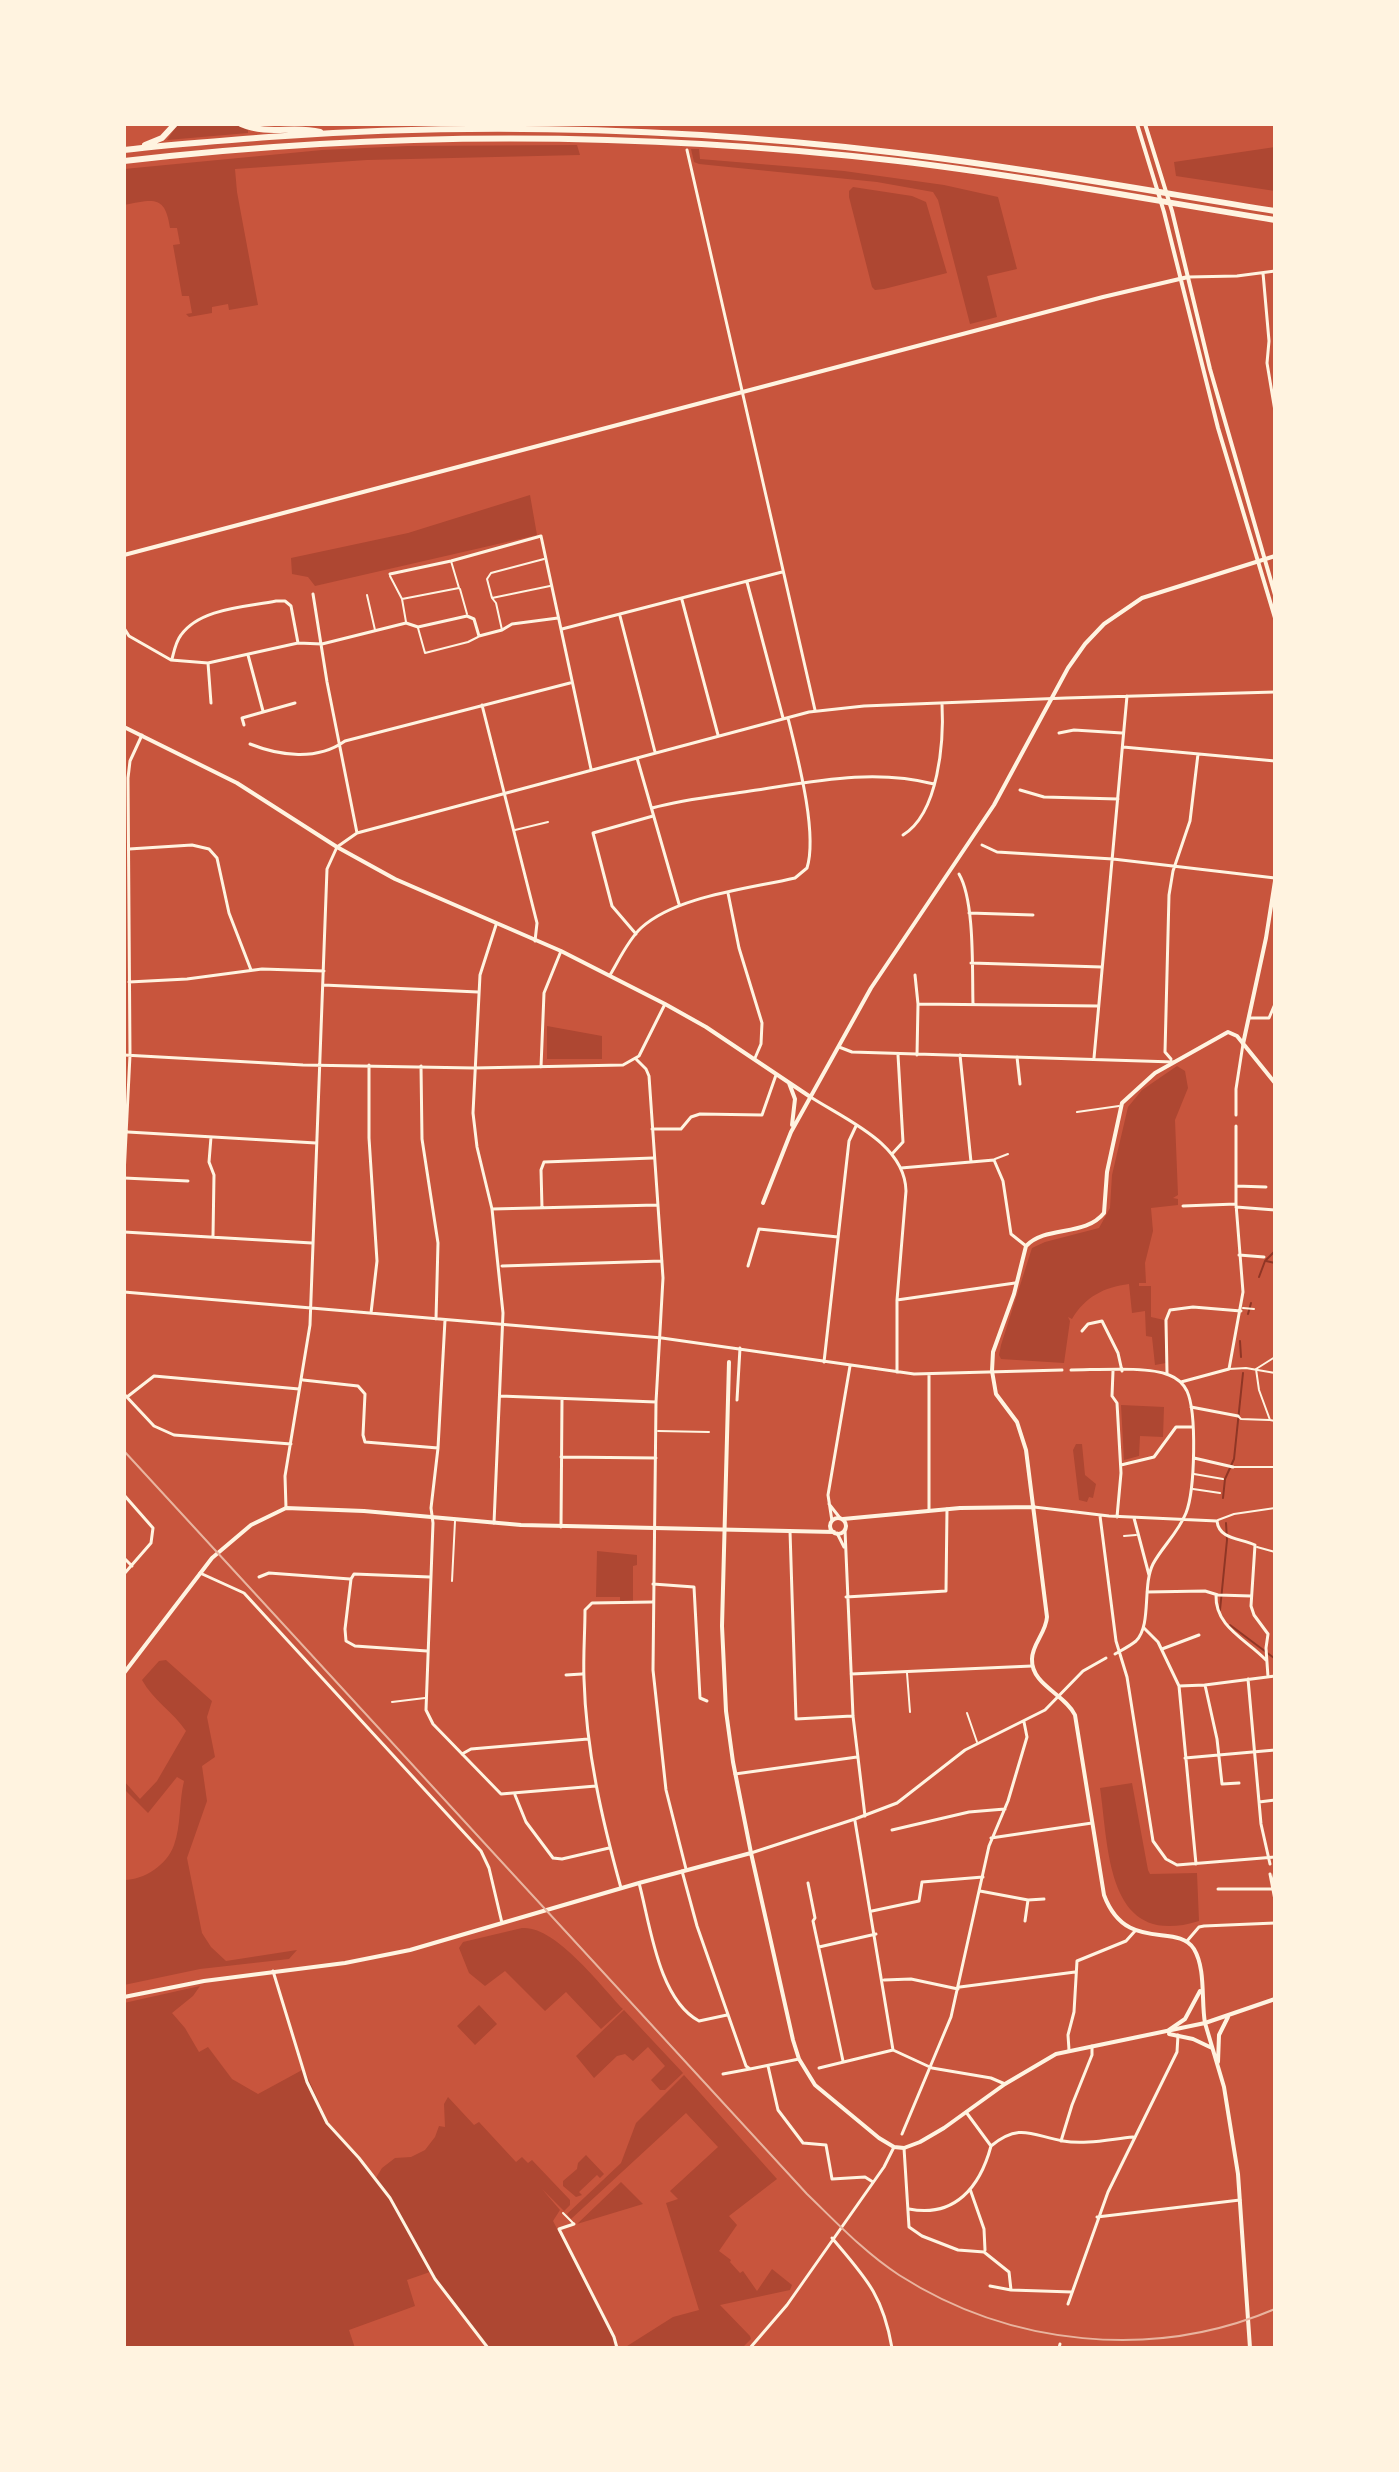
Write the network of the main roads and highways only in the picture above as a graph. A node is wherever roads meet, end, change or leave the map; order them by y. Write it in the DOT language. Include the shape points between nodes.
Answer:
graph roads {
  1 [pos="175,124"];
  2 [pos="241,124"];
  3 [pos="324,133"];
  4 [pos="134,149"];
  5 [pos="124,150"];
  6 [pos="124,161"];
  7 [pos="1275,211"];
  8 [pos="1275,220"];
  1 -- 4 [label="highway" via="162,138"];
  2 -- 3 [label="highway" via="257,130"];
  3 -- 4 [label="highway"];
  3 -- 7 [label="highway" via="512,128 741,138 900,153"];
  4 -- 5 [label="highway"];
  6 -- 8 [label="highway" via="357,141 663,142 900,161"];
}
